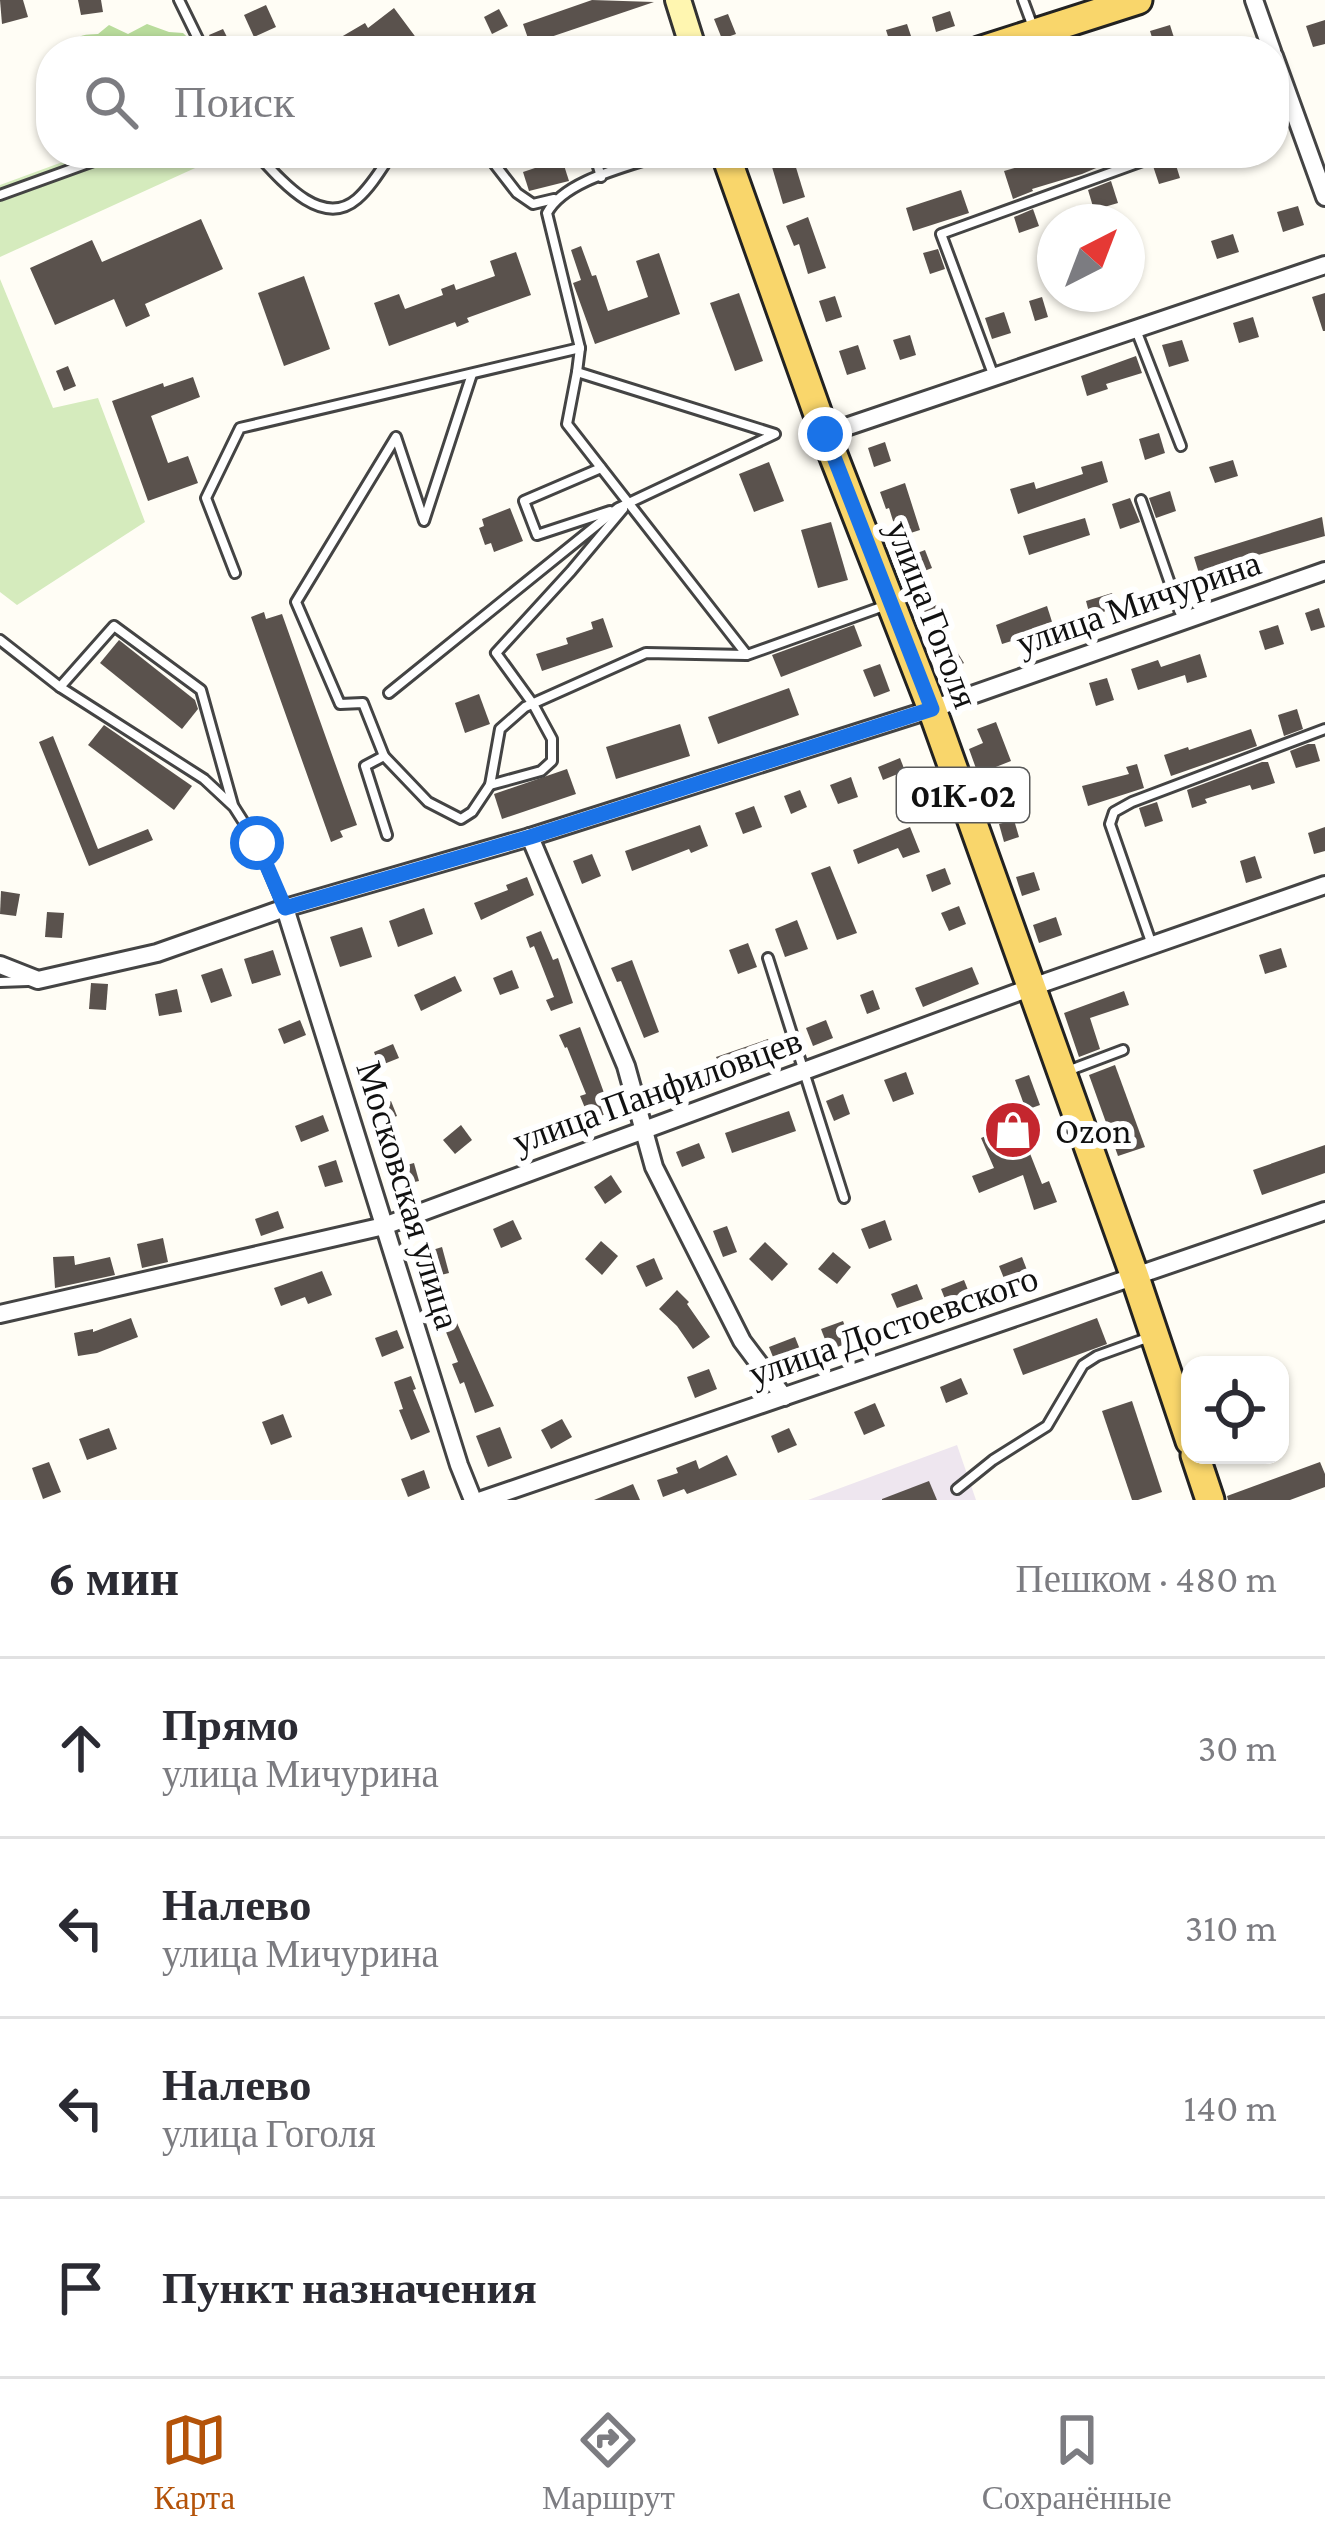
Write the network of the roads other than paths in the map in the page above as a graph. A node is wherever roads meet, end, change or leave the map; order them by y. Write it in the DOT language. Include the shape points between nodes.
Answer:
graph roads {
  1 [pos="179,0"];
  2 [pos="678,0"];
  3 [pos="1023,0"];
  4 [pos="1138,0"];
  5 [pos="1254,0"];
  6 [pos="1035,33"];
  7 [pos="198,36"];
  8 [pos="689,36"];
  9 [pos="1026,36"];
  10 [pos="1267,36"];
  11 [pos="1289,98"];
  12 [pos="1292,107"];
  13 [pos="1289,108"];
  14 [pos="75,168"];
  15 [pos="270,168"];
  16 [pos="381,168"];
  17 [pos="498,168"];
  18 [pos="599,168"];
  19 [pos="624,168"];
  20 [pos="730,168"];
  21 [pos="1123,168"];
  22 [pos="601,176"];
  23 [pos="0,195"];
  24 [pos="1325,197"];
  25 [pos="554,199"];
  26 [pos="1325,265"];
  27 [pos="1135,328"];
  28 [pos="580,348"];
  29 [pos="577,372"];
  30 [pos="472,374"];
  31 [pos="993,376"];
  32 [pos="825,434"];
  33 [pos="1181,446"];
  34 [pos="601,468"];
  35 [pos="1141,500"];
  36 [pos="623,506"];
  37 [pos="1325,572"];
  38 [pos="235,573"];
  39 [pos="891,603"];
  40 [pos="1183,621"];
  41 [pos="0,640"];
  42 [pos="747,655"];
  43 [pos="60,687"];
  44 [pos="389,693"];
  45 [pos="532,704"];
  46 [pos="932,709"];
  47 [pos="1325,729"];
  48 [pos="385,756"];
  49 [pos="490,784"];
  50 [pos="234,807"];
  51 [pos="387,835"];
  52 [pos="530,837"];
  53 [pos="1325,886"];
  54 [pos="285,908"];
  55 [pos="1152,945"];
  56 [pos="769,958"];
  57 [pos="0,965"];
  58 [pos="38,980"];
  59 [pos="0,982"];
  60 [pos="1032,987"];
  61 [pos="1123,1050"];
  62 [pos="802,1072"];
  63 [pos="1063,1072"];
  64 [pos="644,1130"];
  65 [pos="844,1198"];
  66 [pos="1325,1211"];
  67 [pos="384,1226"];
  68 [pos="1135,1277"];
  69 [pos="0,1314"];
  70 [pos="1154,1335"];
  71 [pos="784,1397"];
  72 [pos="1181,1414"];
  73 [pos="1198,1464"];
  74 [pos="957,1489"];
  75 [pos="478,1500"];
  76 [pos="1210,1500"];
  1 -- 7 [label="lane"];
  2 -- 8 [label="main road"];
  3 -- 6 [label="lane"];
  4 -- 6 [label="main road"];
  5 -- 10 [label="street"];
  6 -- 9 [label="main road"];
  11 -- 12 [label="street"];
  12 -- 13 [label="lane"];
  12 -- 24 [label="street"];
  14 -- 23 [label="lane"];
  15 -- 16 [label="lane" via="319,207 340,209"];
  17 -- 25 [label="lane" via="532,204"];
  18 -- 22 [label="lane"];
  19 -- 22 [label="lane"];
  20 -- 32 [label="main road, улица Гоголя / 01К-02"];
  21 -- 31 [label="lane" via="940,234"];
  22 -- 25 [label="lane"];
  25 -- 28 [label="lane" via="548,213"];
  26 -- 27 [label="street"];
  27 -- 31 [label="street"];
  27 -- 33 [label="lane"];
  28 -- 29 [label="lane"];
  28 -- 30 [label="lane"];
  29 -- 34 [label="lane" via="567,424"];
  29 -- 36 [label="lane" via="775,434"];
  30 -- 38 [label="lane" via="240,428 206,498"];
  30 -- 48 [label="lane" via="424,521 396,437 296,602 340,704 363,703"];
  31 -- 32 [label="street"];
  32 -- 39 [label="main road, улица Гоголя / 01К-02"];
  34 -- 36 [label="lane"];
  34 -- 36 [label="lane" via="524,501 538,535"];
  35 -- 40 [label="lane"];
  36 -- 42 [label="lane"];
  36 -- 44 [label="lane"];
  36 -- 45 [label="lane" via="496,652"];
  37 -- 40 [label="street, улица Мичурина"];
  39 -- 42 [label="lane"];
  39 -- 46 [label="main road, улица Гоголя / 01К-02"];
  40 -- 46 [label="street, улица Мичурина"];
  41 -- 43 [label="lane"];
  42 -- 45 [label="lane" via="646,653"];
  43 -- 50 [label="lane" via="204,778"];
  43 -- 50 [label="lane" via="114,626 201,690"];
  45 -- 49 [label="lane" via="500,729"];
  45 -- 49 [label="lane" via="552,740 552,760"];
  46 -- 52 [label="street, улица Мичурина"];
  46 -- 60 [label="main road, улица Гоголя / 01К-02"];
  47 -- 55 [label="lane" via="1114,812 1110,824"];
  48 -- 49 [label="lane" via="428,802 461,819"];
  48 -- 51 [label="lane" via="364,766"];
  50 -- 54 [label="lane"];
  52 -- 54 [label="street, улица Мичурина"];
  52 -- 64 [label="street" via="626,1066"];
  53 -- 55 [label="street, улица Панфиловцев"];
  54 -- 58 [label="street, улица Мичурина" via="158,953"];
  54 -- 67 [label="street, Московская улица"];
  55 -- 60 [label="street, улица Панфиловцев"];
  56 -- 62 [label="lane"];
  57 -- 58 [label="street"];
  58 -- 59 [label="lane, улица Мичурина"];
  60 -- 62 [label="street, улица Панфиловцев"];
  60 -- 63 [label="main road, улица Гоголя / 01К-02"];
  61 -- 63 [label="lane"];
  62 -- 64 [label="street, улица Панфиловцев"];
  62 -- 65 [label="lane"];
  63 -- 68 [label="main road, улица Гоголя / 01К-02"];
  64 -- 67 [label="street, улица Панфиловцев"];
  64 -- 71 [label="street" via="654,1167 742,1342"];
  66 -- 68 [label="street, улица Достоевского"];
  67 -- 69 [label="street, улица Панфиловцев"];
  67 -- 75 [label="street, Московская улица" via="459,1465"];
  68 -- 70 [label="main road, улица Гоголя / 01К-02"];
  68 -- 71 [label="street, улица Достоевского"];
  70 -- 72 [label="main road, улица Гоголя / 01К-02"];
  70 -- 74 [label="lane" via="1083,1365 1047,1426"];
  71 -- 75 [label="street, улица Достоевского"];
  73 -- 76 [label="main road"];
}
